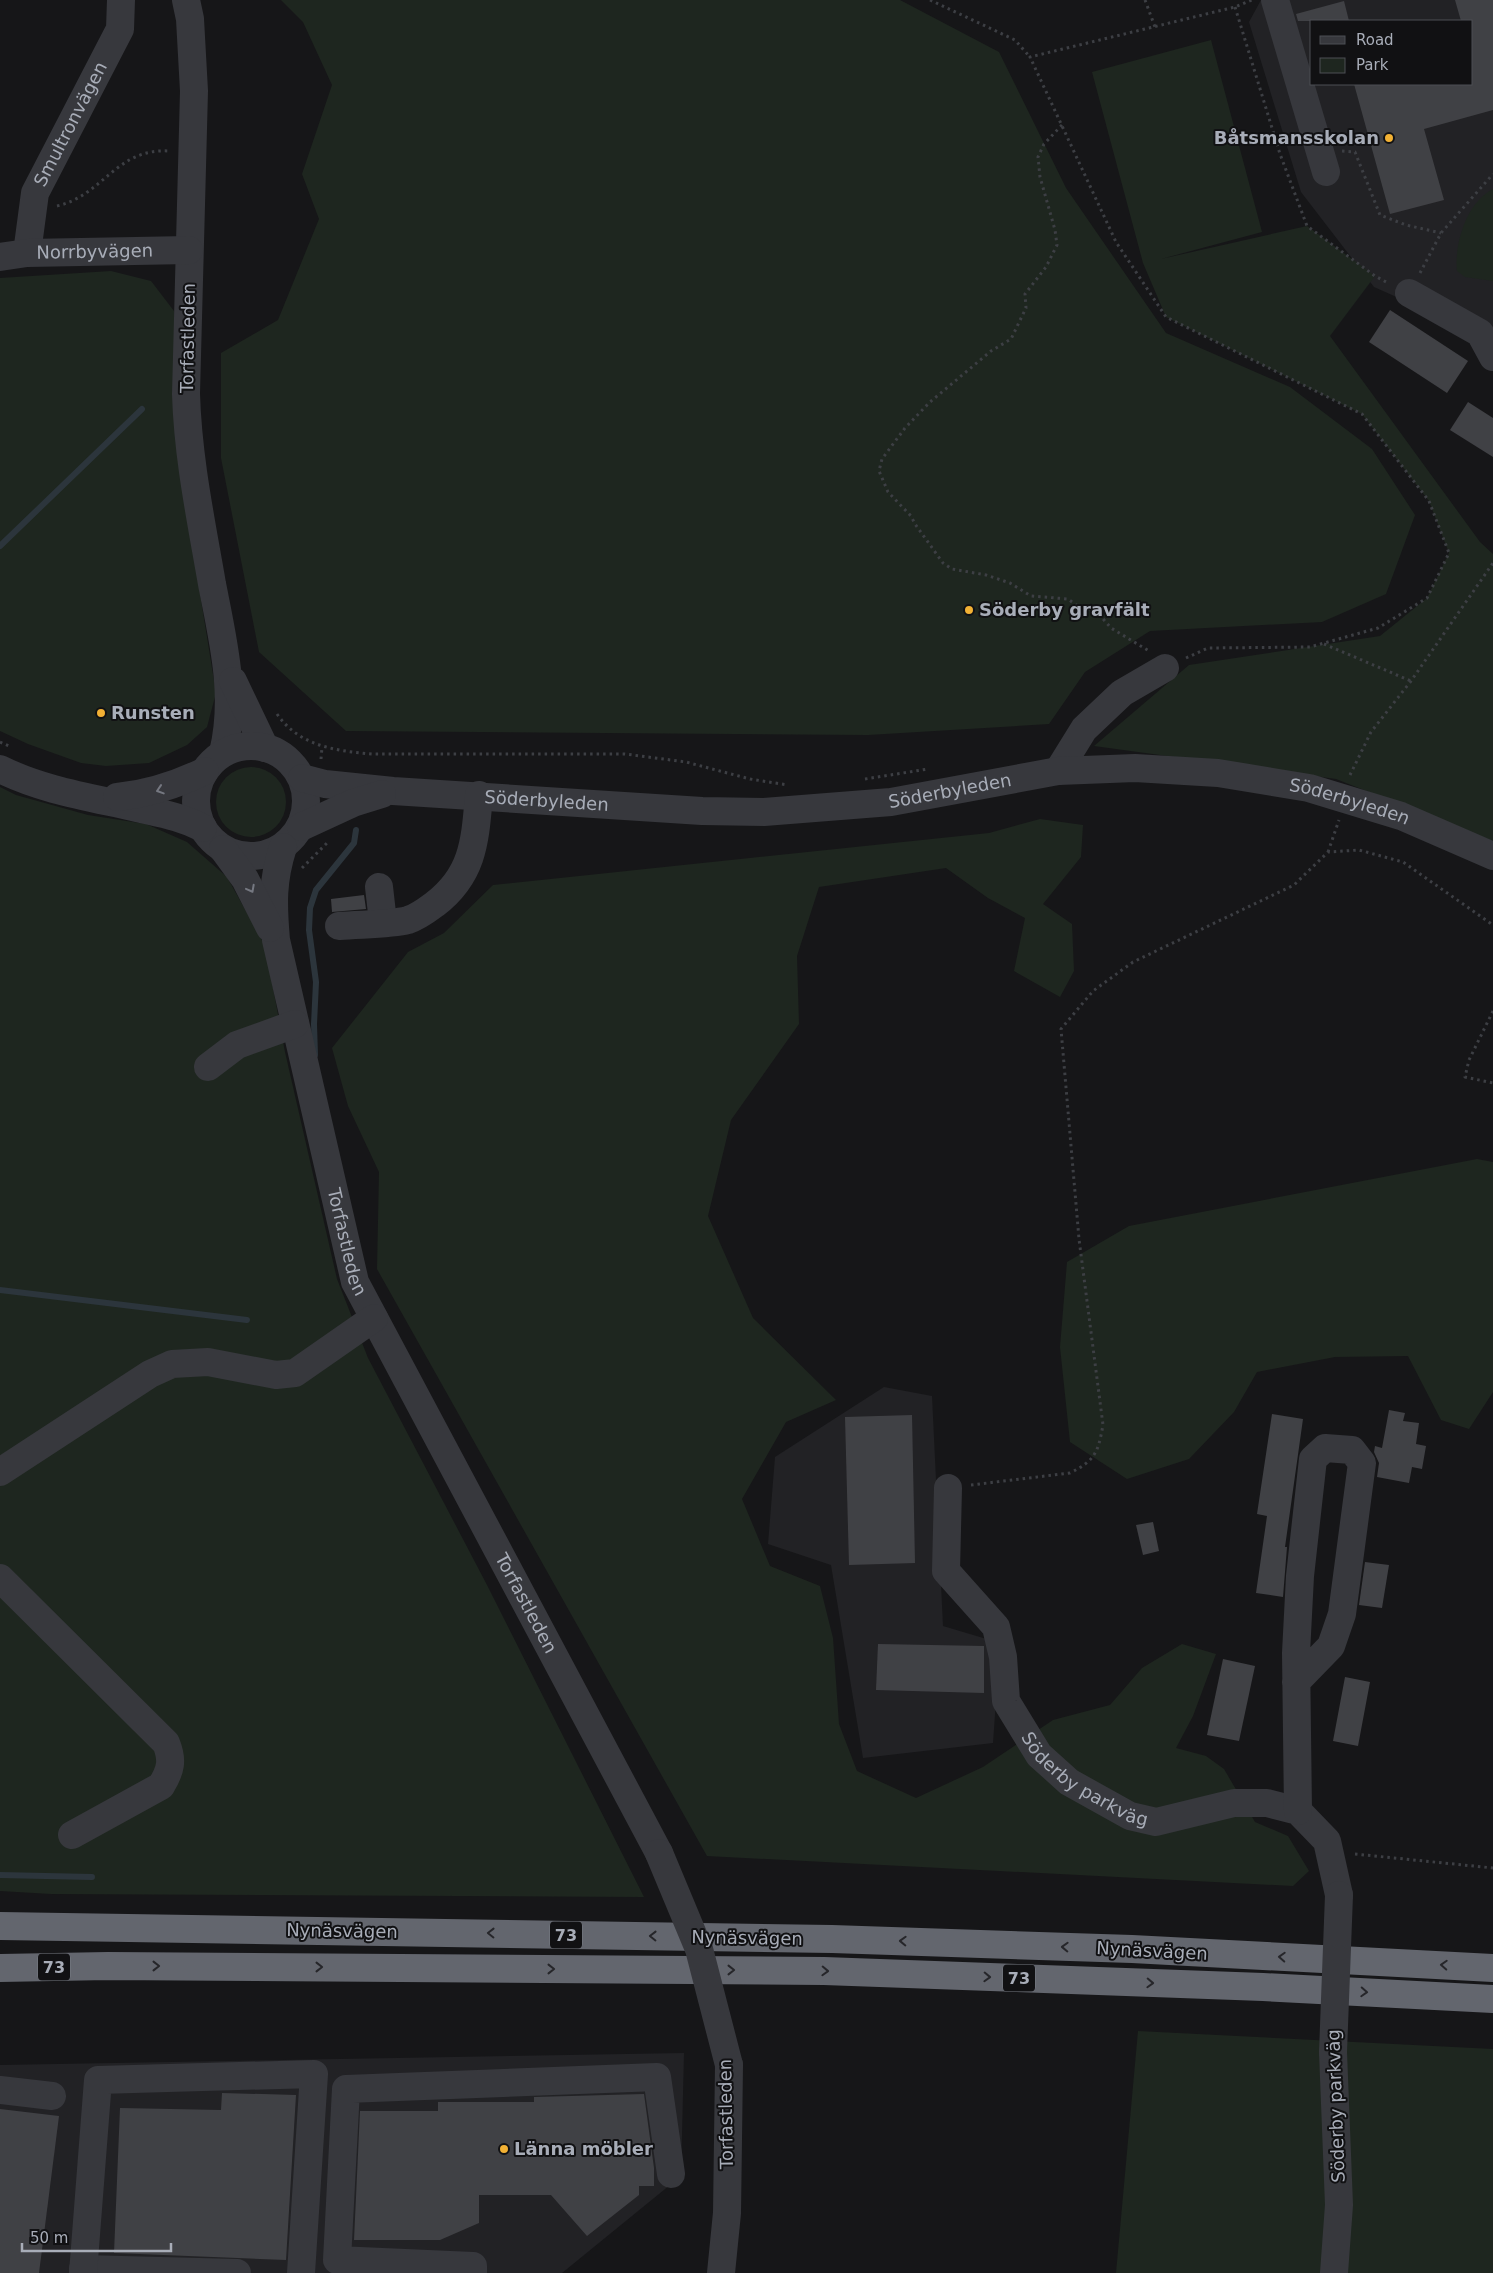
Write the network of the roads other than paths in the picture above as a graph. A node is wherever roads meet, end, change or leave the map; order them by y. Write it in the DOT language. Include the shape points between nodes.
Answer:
graph roads {
  1 [pos="120,0"];
  2 [pos="186,0"];
  3 [pos="1274,0"];
  4 [pos="1323,162"];
  5 [pos="189,250"];
  6 [pos="27,253"];
  7 [pos="0,256"];
  8 [pos="1409,293"];
  9 [pos="1493,357"];
  10 [pos="1165,668"];
  11 [pos="229,672"];
  12 [pos="265,729"];
  13 [pos="6,758"];
  14 [pos="214,762"];
  15 [pos="1058,771"];
  16 [pos="313,781"];
  17 [pos="393,791"];
  18 [pos="479,795"];
  19 [pos="95,799"];
  20 [pos="301,827"];
  21 [pos="203,828"];
  22 [pos="283,847"];
  23 [pos="223,849"];
  24 [pos="1493,856"];
  25 [pos="379,887"];
  26 [pos="383,922"];
  27 [pos="339,926"];
  28 [pos="276,940"];
  29 [pos="295,1024"];
  30 [pos="208,1067"];
  31 [pos="374,1318"];
  32 [pos="0,1472"];
  33 [pos="948,1488"];
  34 [pos="0,1578"];
  35 [pos="1296,1682"];
  36 [pos="1298,1811"];
  37 [pos="72,1835"];
  38 [pos="0,1926"];
  39 [pos="108,1966"];
  40 [pos="0,1968"];
  41 [pos="1493,1968"];
  42 [pos="0,1977"];
  43 [pos="1458,1997"];
  44 [pos="1493,2000"];
  45 [pos="1493,2005"];
  46 [pos="0,2090"];
  47 [pos="52,2096"];
  48 [pos="671,2174"];
  49 [pos="83,2271"];
  50 [pos="237,2273"];
  51 [pos="301,2273"];
  52 [pos="473,2273"];
  53 [pos="721,2273"];
  54 [pos="1334,2273"];
  1 -- 6 [label="street, Smultronvägen" via="120,29 34,193"];
  2 -- 5 [label="street, Torfastleden" via="194,91"];
  3 -- 4 [label="street"];
  5 -- 6 [label="street, Norrbyvägen"];
  5 -- 11 [label="street, Torfastleden" via="188,440"];
  6 -- 7 [label="street, Norrbyvägen"];
  8 -- 9 [label="street" via="1480,333"];
  10 -- 15 [label="street" via="1122,693 1090,723"];
  11 -- 12 [label="street, Torfastleden"];
  11 -- 14 [label="street, Torfastleden" via="229,729"];
  12 -- 14 [label="street" via="251,746"];
  12 -- 16 [label="street" via="280,754"];
  13 -- 19 [label="street" via="62,792"];
  14 -- 19 [label="street, one-way" via="182,782 147,794"];
  14 -- 21 [label="street" via="198,784 197,814"];
  15 -- 18 [label="street, Söderbyleden" via="891,802 764,812 702,811"];
  15 -- 24 [label="street, Söderbyleden" via="1136,768 1218,773 1309,788 1401,816"];
  16 -- 17 [label="street, Söderbyleden"];
  16 -- 20 [label="street" via="306,794 306,811"];
  17 -- 18 [label="street, Söderbyleden"];
  17 -- 20 [label="street, Söderbyleden" via="353,803"];
  18 -- 26 [label="street" via="475,839 469,863 459,881 424,912 408,920"];
  19 -- 21 [label="street" via="184,818"];
  20 -- 22 [label="street"];
  21 -- 23 [label="street"];
  22 -- 23 [label="street" via="260,856 241,855"];
  22 -- 28 [label="street, Torfastleden" via="272,896"];
  23 -- 28 [label="street, Torfastleden, one-way" via="245,879"];
  25 -- 26 [label="street"];
  26 -- 27 [label="street"];
  28 -- 29 [label="street, Torfastleden"];
  29 -- 30 [label="street" via="237,1045"];
  29 -- 31 [label="street, Torfastleden" via="355,1282"];
  31 -- 32 [label="street" via="295,1373 276,1375 208,1362 172,1364 150,1374"];
  31 -- 53 [label="street, Torfastleden, bridge" via="659,1853 699,1950 729,2066 727,2213"];
  33 -- 36 [label="street, Söderby parkväg" via="946,1571 996,1627 1003,1657 1006,1701 1038,1755 1069,1782 1130,1816 1156,1822 1234,1803 1266,1803"];
  34 -- 37 [label="street" via="166,1742 172,1757 169,1773 161,1786"];
  35 -- 35 [label="street" via="1300,1576 1313,1459 1325,1448 1352,1450 1362,1464 1342,1614 1331,1646"];
  35 -- 36 [label="street"];
  36 -- 54 [label="street, Söderby parkväg, bridge" via="1327,1841 1339,1895 1333,2052 1339,2205"];
  41 -- 38 [label="highway, Nynäsvägen / 73, one-way" via="1132,1949 842,1939"];
  39 -- 40 [label="highway, Nynäsvägen / 73"];
  39 -- 42 [label="highway"];
  39 -- 43 [label="highway, Nynäsvägen / 73, one-way" via="824,1971"];
  43 -- 44 [label="highway, Nynäsvägen / 73"];
  43 -- 45 [label="highway"];
  46 -- 47 [label="street"];
  48 -- 52 [label="street" via="657,2077 346,2089 337,2260 473,2266"];
  49 -- 50 [label="street"];
  49 -- 51 [label="street" via="98,2080 314,2074"];
}
